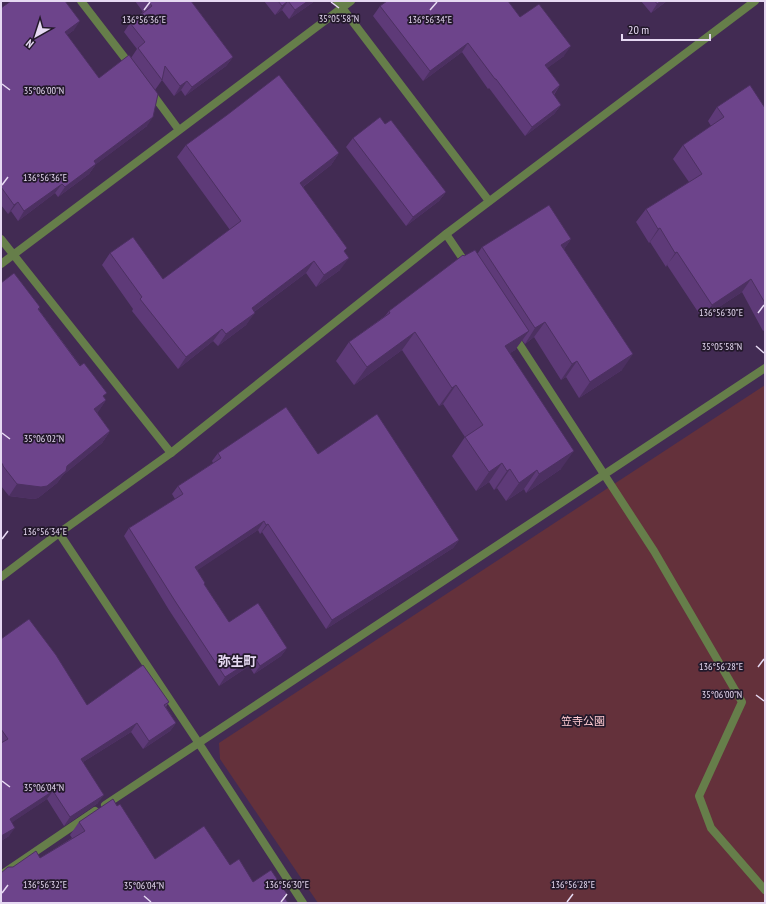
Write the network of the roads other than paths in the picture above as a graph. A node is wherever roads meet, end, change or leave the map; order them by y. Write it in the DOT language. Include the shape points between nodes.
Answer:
graph roads {
  1 [pos="81,1"];
  2 [pos="351,1"];
  3 [pos="755,1"];
  4 [pos="340,4"];
  5 [pos="137,75"];
  6 [pos="147,87"];
  7 [pos="179,130"];
  8 [pos="488,201"];
  9 [pos="446,234"];
  10 [pos="1,239"];
  11 [pos="13,255"];
  12 [pos="1,264"];
  13 [pos="473,274"];
  14 [pos="511,332"];
  15 [pos="765,368"];
  16 [pos="171,453"];
  17 [pos="605,475"];
  18 [pos="60,533"];
  19 [pos="1,577"];
  20 [pos="198,742"];
  21 [pos="1,875"];
  22 [pos="765,890"];
  23 [pos="303,903"];
  1 -- 5 [label="street"];
  2 -- 4 [label="street"];
  3 -- 8 [label="street"];
  4 -- 7 [label="street"];
  4 -- 8 [label="street"];
  6 -- 7 [label="street"];
  7 -- 11 [label="street"];
  8 -- 9 [label="street"];
  9 -- 13 [label="street"];
  9 -- 16 [label="street"];
  10 -- 11 [label="street"];
  11 -- 12 [label="street"];
  11 -- 16 [label="street"];
  14 -- 17 [label="street"];
  15 -- 17 [label="street"];
  16 -- 18 [label="street"];
  17 -- 20 [label="street"];
  17 -- 22 [label="street" via="654,551 742,702 699,796 711,828"];
  18 -- 19 [label="street"];
  18 -- 20 [label="street"];
  20 -- 21 [label="street"];
  20 -- 23 [label="street"];
}
